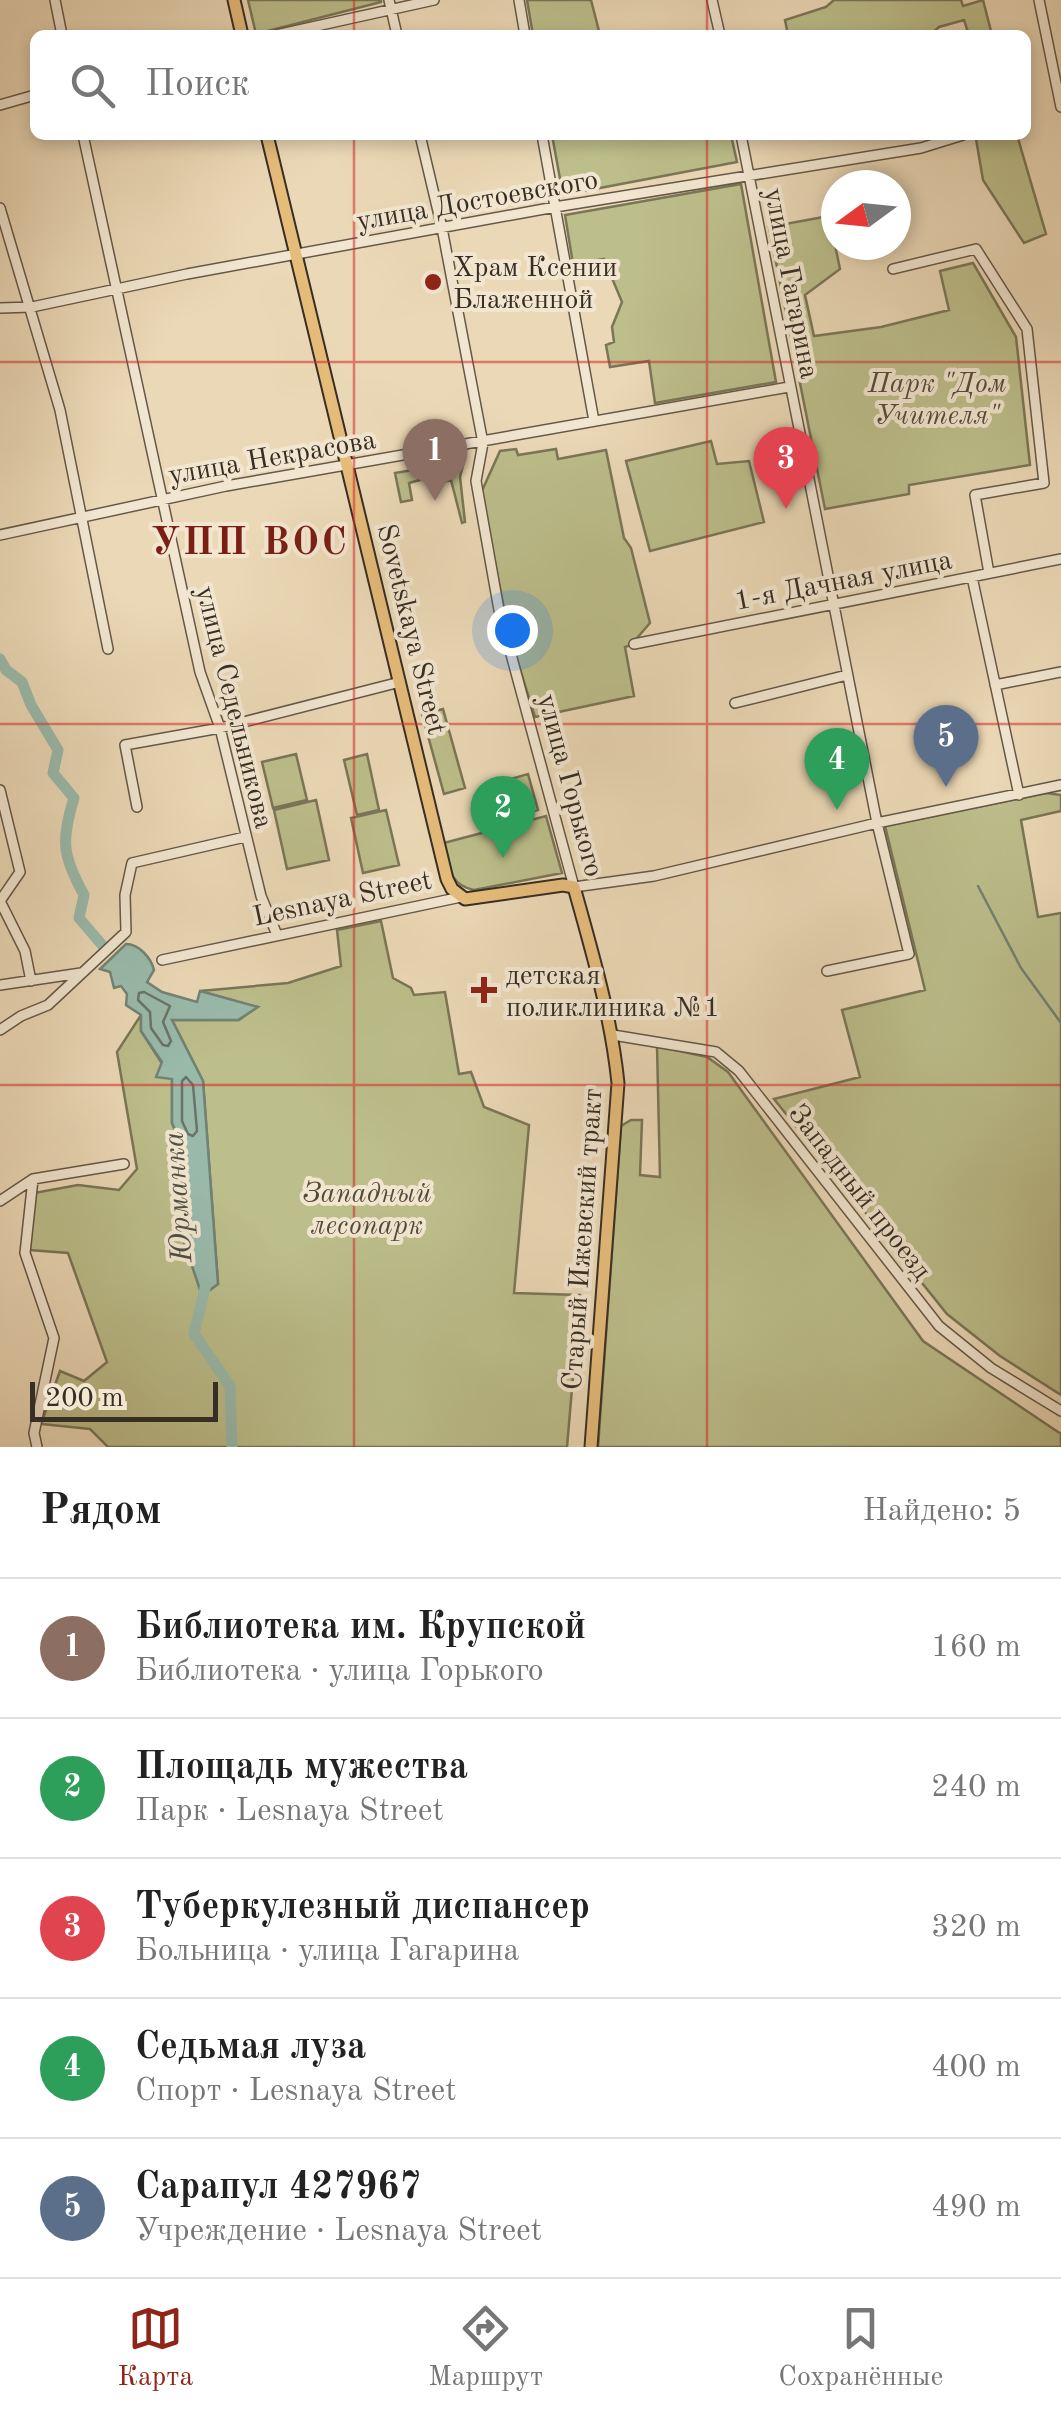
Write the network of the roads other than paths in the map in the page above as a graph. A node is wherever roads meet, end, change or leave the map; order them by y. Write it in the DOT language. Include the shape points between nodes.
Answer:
graph roads {
  1 [pos="55,0"];
  2 [pos="234,0"];
  3 [pos="434,0"];
  4 [pos="519,0"];
  5 [pos="712,0"];
  6 [pos="1039,0"];
  7 [pos="390,4"];
  8 [pos="61,30"];
  9 [pos="241,30"];
  10 [pos="294,30"];
  11 [pos="396,30"];
  12 [pos="524,30"];
  13 [pos="719,30"];
  14 [pos="30,96"];
  15 [pos="0,105"];
  16 [pos="1061,109"];
  17 [pos="1046,110"];
  18 [pos="83,140"];
  19 [pos="268,140"];
  20 [pos="421,140"];
  21 [pos="543,140"];
  22 [pos="742,140"];
  23 [pos="946,140"];
  24 [pos="750,174"];
  25 [pos="555,207"];
  26 [pos="0,208"];
  27 [pos="442,228"];
  28 [pos="296,256"];
  29 [pos="893,269"];
  30 [pos="116,288"];
  31 [pos="32,307"];
  32 [pos="0,308"];
  33 [pos="789,387"];
  34 [pos="594,422"];
  35 [pos="483,442"];
  36 [pos="347,466"];
  37 [pos="162,498"];
  38 [pos="79,516"];
  39 [pos="0,535"];
  40 [pos="1061,558"];
  41 [pos="989,573"];
  42 [pos="972,576"];
  43 [pos="833,605"];
  44 [pos="634,644"];
  45 [pos="108,649"];
  46 [pos="1061,672"];
  47 [pos="847,675"];
  48 [pos="400,682"];
  49 [pos="995,686"];
  50 [pos="735,703"];
  51 [pos="220,728"];
  52 [pos="1061,785"];
  53 [pos="0,790"];
  54 [pos="1019,794"];
  55 [pos="137,807"];
  56 [pos="877,823"];
  57 [pos="246,837"];
  58 [pos="574,887"];
  59 [pos="461,898"];
  60 [pos="0,901"];
  61 [pos="277,935"];
  62 [pos="162,960"];
  63 [pos="827,971"];
  64 [pos="84,973"];
  65 [pos="31,982"];
  66 [pos="0,985"];
  67 [pos="0,1030"];
  68 [pos="613,1035"];
  69 [pos="124,1164"];
  70 [pos="33,1179"];
  71 [pos="0,1201"];
  72 [pos="1061,1411"];
  73 [pos="37,1447"];
  74 [pos="592,1447"];
  1 -- 8 [label="street"];
  2 -- 9 [label="main road"];
  3 -- 7 [label="street"];
  4 -- 12 [label="street"];
  5 -- 13 [label="street"];
  6 -- 16 [label="street"];
  7 -- 10 [label="street"];
  7 -- 11 [label="street"];
  14 -- 15 [label="street"];
  16 -- 17 [label="street"];
  18 -- 30 [label="street, улица Седельникова"];
  19 -- 28 [label="main road, Sovetskaya Street"];
  20 -- 27 [label="street, улица Горького"];
  21 -- 25 [label="street"];
  22 -- 24 [label="street, улица Гагарина"];
  23 -- 24 [label="street, улица Достоевского"];
  24 -- 25 [label="street, улица Достоевского"];
  24 -- 33 [label="street, улица Гагарина"];
  25 -- 27 [label="street, улица Достоевского"];
  25 -- 34 [label="street"];
  26 -- 31 [label="street"];
  27 -- 28 [label="street, улица Достоевского"];
  27 -- 35 [label="street, улица Горького"];
  28 -- 30 [label="street, улица Достоевского"];
  28 -- 36 [label="main road, Sovetskaya Street"];
  29 -- 41 [label="street" via="976,248 1027,330 1044,483 975,494"];
  30 -- 31 [label="street, улица Достоевского"];
  30 -- 37 [label="street, улица Седельникова"];
  31 -- 32 [label="street, улица Достоевского"];
  31 -- 38 [label="street"];
  33 -- 34 [label="street, улица Некрасова"];
  33 -- 43 [label="street, улица Гагарина"];
  34 -- 35 [label="street, улица Некрасова"];
  35 -- 36 [label="street, улица Некрасова"];
  35 -- 58 [label="street, улица Горького" via="476,481 499,610"];
  36 -- 37 [label="street, улица Некрасова"];
  36 -- 48 [label="main road, Sovetskaya Street"];
  37 -- 38 [label="street, улица Некрасова"];
  37 -- 51 [label="street, улица Седельникова" via="200,672"];
  38 -- 39 [label="street, улица Некрасова"];
  38 -- 45 [label="street"];
  40 -- 41 [label="street, 1-я Дачная улица"];
  41 -- 42 [label="street, 1-я Дачная улица"];
  42 -- 43 [label="street, 1-я Дачная улица"];
  42 -- 49 [label="street"];
  43 -- 44 [label="street, 1-я Дачная улица"];
  43 -- 47 [label="street, улица Гагарина"];
  46 -- 49 [label="street"];
  47 -- 50 [label="street"];
  47 -- 56 [label="street, улица Гагарина"];
  48 -- 51 [label="street"];
  48 -- 59 [label="main road, Sovetskaya Street" via="447,878"];
  49 -- 54 [label="street"];
  51 -- 55 [label="street" via="124,745"];
  51 -- 57 [label="street, улица Седельникова"];
  52 -- 54 [label="street, Lesnaya Street"];
  53 -- 60 [label="street" via="20,872"];
  54 -- 56 [label="street, Lesnaya Street"];
  56 -- 58 [label="street, Lesnaya Street" via="654,876"];
  56 -- 63 [label="street, улица Гагарина" via="909,954"];
  57 -- 61 [label="street, улица Седельникова"];
  57 -- 64 [label="street" via="132,863 126,932"];
  58 -- 59 [label="main road, Lesnaya Street"];
  58 -- 68 [label="main road, улица Горького"];
  59 -- 61 [label="street, Lesnaya Street"];
  60 -- 65 [label="street" via="25,951"];
  61 -- 62 [label="street, Lesnaya Street"];
  64 -- 65 [label="street"];
  64 -- 67 [label="street" via="48,1005"];
  65 -- 66 [label="street"];
  68 -- 72 [label="street, Западный проезд" via="716,1052 739,1071 939,1326"];
  68 -- 74 [label="main road, Старый Ижевский тракт" via="618,1083"];
  69 -- 70 [label="street"];
  70 -- 71 [label="street"];
  70 -- 73 [label="street" via="24,1253 54,1338"];
}
